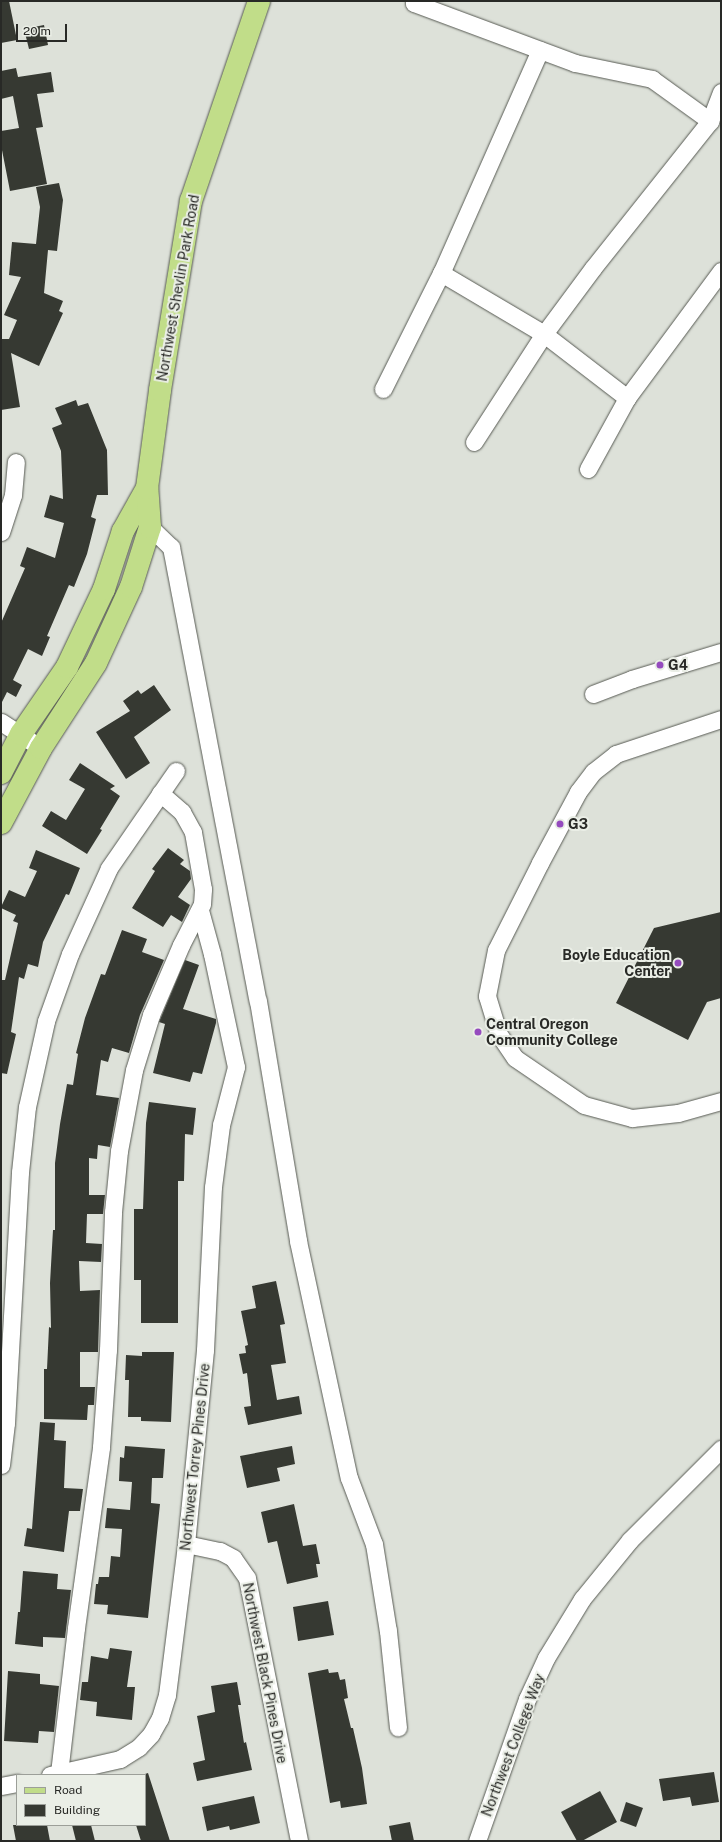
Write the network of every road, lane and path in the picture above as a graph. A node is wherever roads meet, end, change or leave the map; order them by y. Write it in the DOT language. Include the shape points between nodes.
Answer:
graph roads {
  1 [pos="259,1"];
  2 [pos="414,1"];
  3 [pos="540,50"];
  4 [pos="721,92"];
  5 [pos="710,121"];
  6 [pos="721,271"];
  7 [pos="441,273"];
  8 [pos="544,334"];
  9 [pos="383,389"];
  10 [pos="627,398"];
  11 [pos="474,442"];
  12 [pos="16,462"];
  13 [pos="588,468"];
  14 [pos="147,488"];
  15 [pos="150,527"];
  16 [pos="1,532"];
  17 [pos="721,652"];
  18 [pos="593,694"];
  19 [pos="721,719"];
  20 [pos="1,722"];
  21 [pos="21,734"];
  22 [pos="41,748"];
  23 [pos="176,770"];
  24 [pos="1,774"];
  25 [pos="160,793"];
  26 [pos="1,823"];
  27 [pos="200,910"];
  28 [pos="721,1101"];
  29 [pos="4,1422"];
  30 [pos="721,1448"];
  31 [pos="1,1465"];
  32 [pos="186,1544"];
  33 [pos="398,1727"];
  34 [pos="54,1774"];
  35 [pos="16,1783"];
  36 [pos="1,1786"];
  37 [pos="299,1841"];
  38 [pos="477,1841"];
  1 -- 14 [label="main road, Northwest Shevlin Park Road" via="191,201 160,390"];
  2 -- 3 [label="street"];
  3 -- 5 [label="street" via="575,63 652,79"];
  3 -- 7 [label="street"];
  4 -- 5 [label="street"];
  5 -- 8 [label="street"];
  6 -- 10 [label="street"];
  7 -- 8 [label="street"];
  7 -- 9 [label="street"];
  8 -- 10 [label="street"];
  8 -- 11 [label="street"];
  10 -- 13 [label="street"];
  12 -- 16 [label="street" via="13,494"];
  14 -- 15 [label="main road, Northwest Shevlin Park Road"];
  14 -- 21 [label="main road, Northwest Shevlin Park Road" via="123,531 104,589 67,667"];
  15 -- 22 [label="main road, Northwest Shevlin Park Road" via="131,587 96,663"];
  15 -- 33 [label="street" via="171,547 258,1001 298,1241 349,1478 374,1544 388,1631"];
  17 -- 18 [label="street" via="632,679"];
  19 -- 28 [label="street" via="616,754 593,772 578,792 496,950 487,996 498,1033 515,1058 584,1105 632,1118 678,1113"];
  20 -- 21 [label="street"];
  21 -- 22 [label="street"];
  21 -- 24 [label="main road, Northwest Shevlin Park Road"];
  22 -- 26 [label="main road, Northwest Shevlin Park Road"];
  23 -- 25 [label="street"];
  25 -- 27 [label="street" via="182,812 193,832 203,889"];
  25 -- 29 [label="street" via="109,868 70,954 46,1021 26,1107"];
  27 -- 32 [label="street, Northwest Torrey Pines Drive" via="236,1067 221,1125 213,1187 206,1350"];
  27 -- 34 [label="street" via="181,945 151,1015 134,1070 119,1150 113,1212 108,1350 101,1447"];
  29 -- 31 [label="street"];
  30 -- 38 [label="street, Northwest College Way" via="630,1540 582,1599 546,1658 527,1699"];
  32 -- 34 [label="street, Northwest Torrey Pines Drive" via="167,1695 160,1718 139,1747 120,1759"];
  32 -- 37 [label="street, Northwest Black Pines Drive" via="220,1551 233,1558 247,1578"];
  35 -- 36 [label="street"];
}
